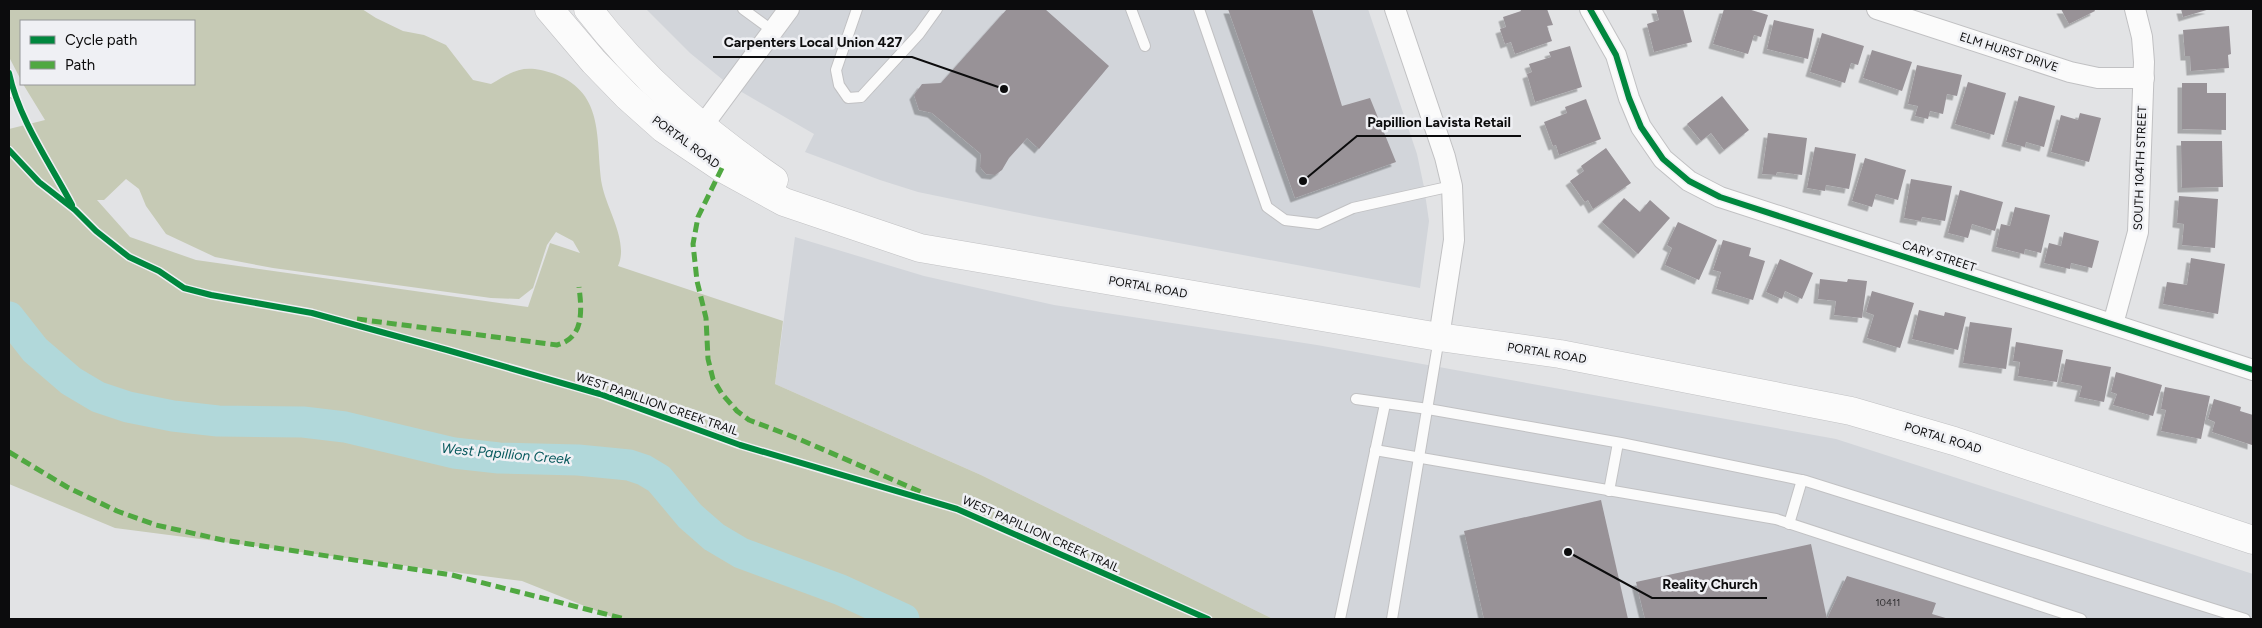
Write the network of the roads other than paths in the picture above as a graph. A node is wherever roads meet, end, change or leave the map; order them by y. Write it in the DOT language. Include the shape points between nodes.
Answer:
graph roads {
  1 [pos="549,9"];
  2 [pos="588,9"];
  3 [pos="743,9"];
  4 [pos="789,9"];
  5 [pos="858,9"];
  6 [pos="937,9"];
  7 [pos="1131,9"];
  8 [pos="1199,9"];
  9 [pos="1395,9"];
  10 [pos="1590,9"];
  11 [pos="1877,9"];
  12 [pos="2135,9"];
  13 [pos="773,31"];
  14 [pos="1145,46"];
  15 [pos="2144,78"];
  16 [pos="695,136"];
  17 [pos="1452,186"];
  18 [pos="2113,324"];
  19 [pos="1439,337"];
  20 [pos="2253,370"];
  21 [pos="1356,399"];
  22 [pos="1385,404"];
  23 [pos="1428,409"];
  24 [pos="1618,443"];
  25 [pos="1375,450"];
  26 [pos="1419,458"];
  27 [pos="1802,480"];
  28 [pos="1609,491"];
  29 [pos="1789,524"];
  30 [pos="2253,540"];
  31 [pos="1340,619"];
  32 [pos="1392,619"];
  33 [pos="2081,619"];
  34 [pos="2245,619"];
  1 -- 16 [label="main road, PORTAL ROAD" via="594,62 664,129"];
  2 -- 16 [label="main road, PORTAL ROAD" via="629,59 668,98"];
  3 -- 13 [label="lane"];
  4 -- 13 [label="street"];
  5 -- 6 [label="lane" via="836,70 839,85 848,98 861,97 919,34"];
  7 -- 14 [label="lane"];
  8 -- 17 [label="lane" via="1267,207 1285,220 1318,224 1353,208"];
  9 -- 17 [label="street"];
  10 -- 18 [label="street, CARY STREET" via="1616,55 1641,127 1663,159 1689,181 1720,197"];
  11 -- 15 [label="street, ELM HURST DRIVE" via="2070,72 2098,78"];
  12 -- 15 [label="street, SOUTH 104TH STREET" via="2142,37"];
  13 -- 16 [label="street"];
  15 -- 18 [label="street, SOUTH 104TH STREET" via="2138,232"];
  16 -- 19 [label="main road, PORTAL ROAD" via="722,168 784,202 920,248"];
  17 -- 19 [label="street" via="1454,240"];
  18 -- 20 [label="street, CARY STREET"];
  19 -- 23 [label="lane"];
  19 -- 30 [label="main road, PORTAL ROAD" via="1560,354 1851,411 1954,441"];
  21 -- 22 [label="lane"];
  22 -- 23 [label="lane"];
  22 -- 25 [label="lane"];
  23 -- 24 [label="lane"];
  23 -- 26 [label="lane"];
  24 -- 27 [label="lane"];
  24 -- 28 [label="lane"];
  25 -- 26 [label="lane"];
  25 -- 31 [label="lane"];
  26 -- 28 [label="lane"];
  26 -- 32 [label="lane"];
  27 -- 29 [label="lane"];
  27 -- 34 [label="lane"];
  28 -- 29 [label="lane" via="1776,519"];
  29 -- 33 [label="lane"];
}
